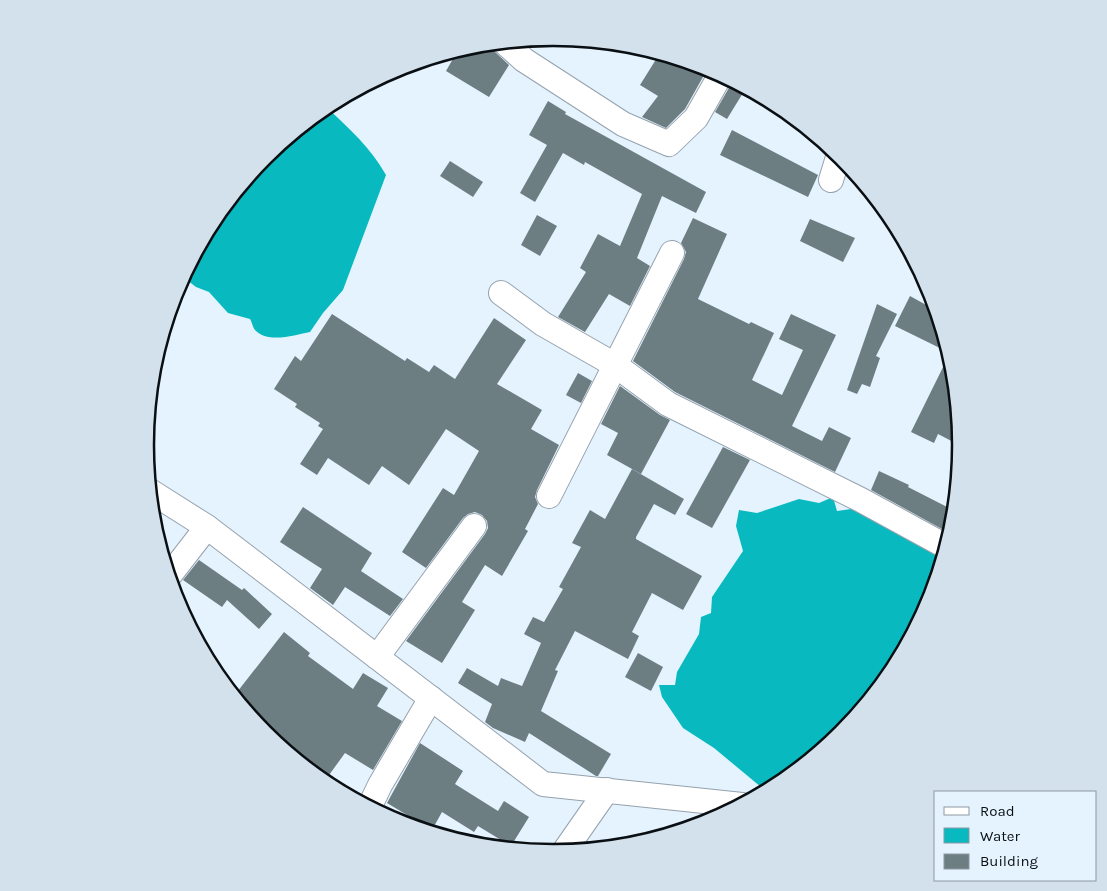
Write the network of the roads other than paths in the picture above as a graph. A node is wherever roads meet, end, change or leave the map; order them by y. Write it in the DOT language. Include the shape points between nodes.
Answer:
graph roads {
  1 [pos="512,49"];
  2 [pos="716,81"];
  3 [pos="836,163"];
  4 [pos="830,180"];
  5 [pos="672,253"];
  6 [pos="501,293"];
  7 [pos="614,365"];
  8 [pos="158,496"];
  9 [pos="549,496"];
  10 [pos="474,526"];
  11 [pos="207,527"];
  12 [pos="940,543"];
  13 [pos="174,570"];
  14 [pos="377,657"];
  15 [pos="431,698"];
  16 [pos="607,790"];
  17 [pos="373,802"];
  18 [pos="730,804"];
  19 [pos="569,844"];
  1 -- 2 [label="street" via="623,124 669,144 696,118"];
  3 -- 4 [label="street"];
  5 -- 7 [label="street"];
  6 -- 7 [label="street" via="542,324"];
  7 -- 9 [label="street"];
  7 -- 12 [label="street" via="668,404"];
  8 -- 11 [label="street"];
  10 -- 14 [label="street"];
  11 -- 13 [label="street"];
  11 -- 14 [label="street"];
  14 -- 15 [label="street"];
  15 -- 16 [label="street" via="543,784"];
  15 -- 17 [label="street"];
  16 -- 18 [label="street"];
  16 -- 19 [label="street"];
}
